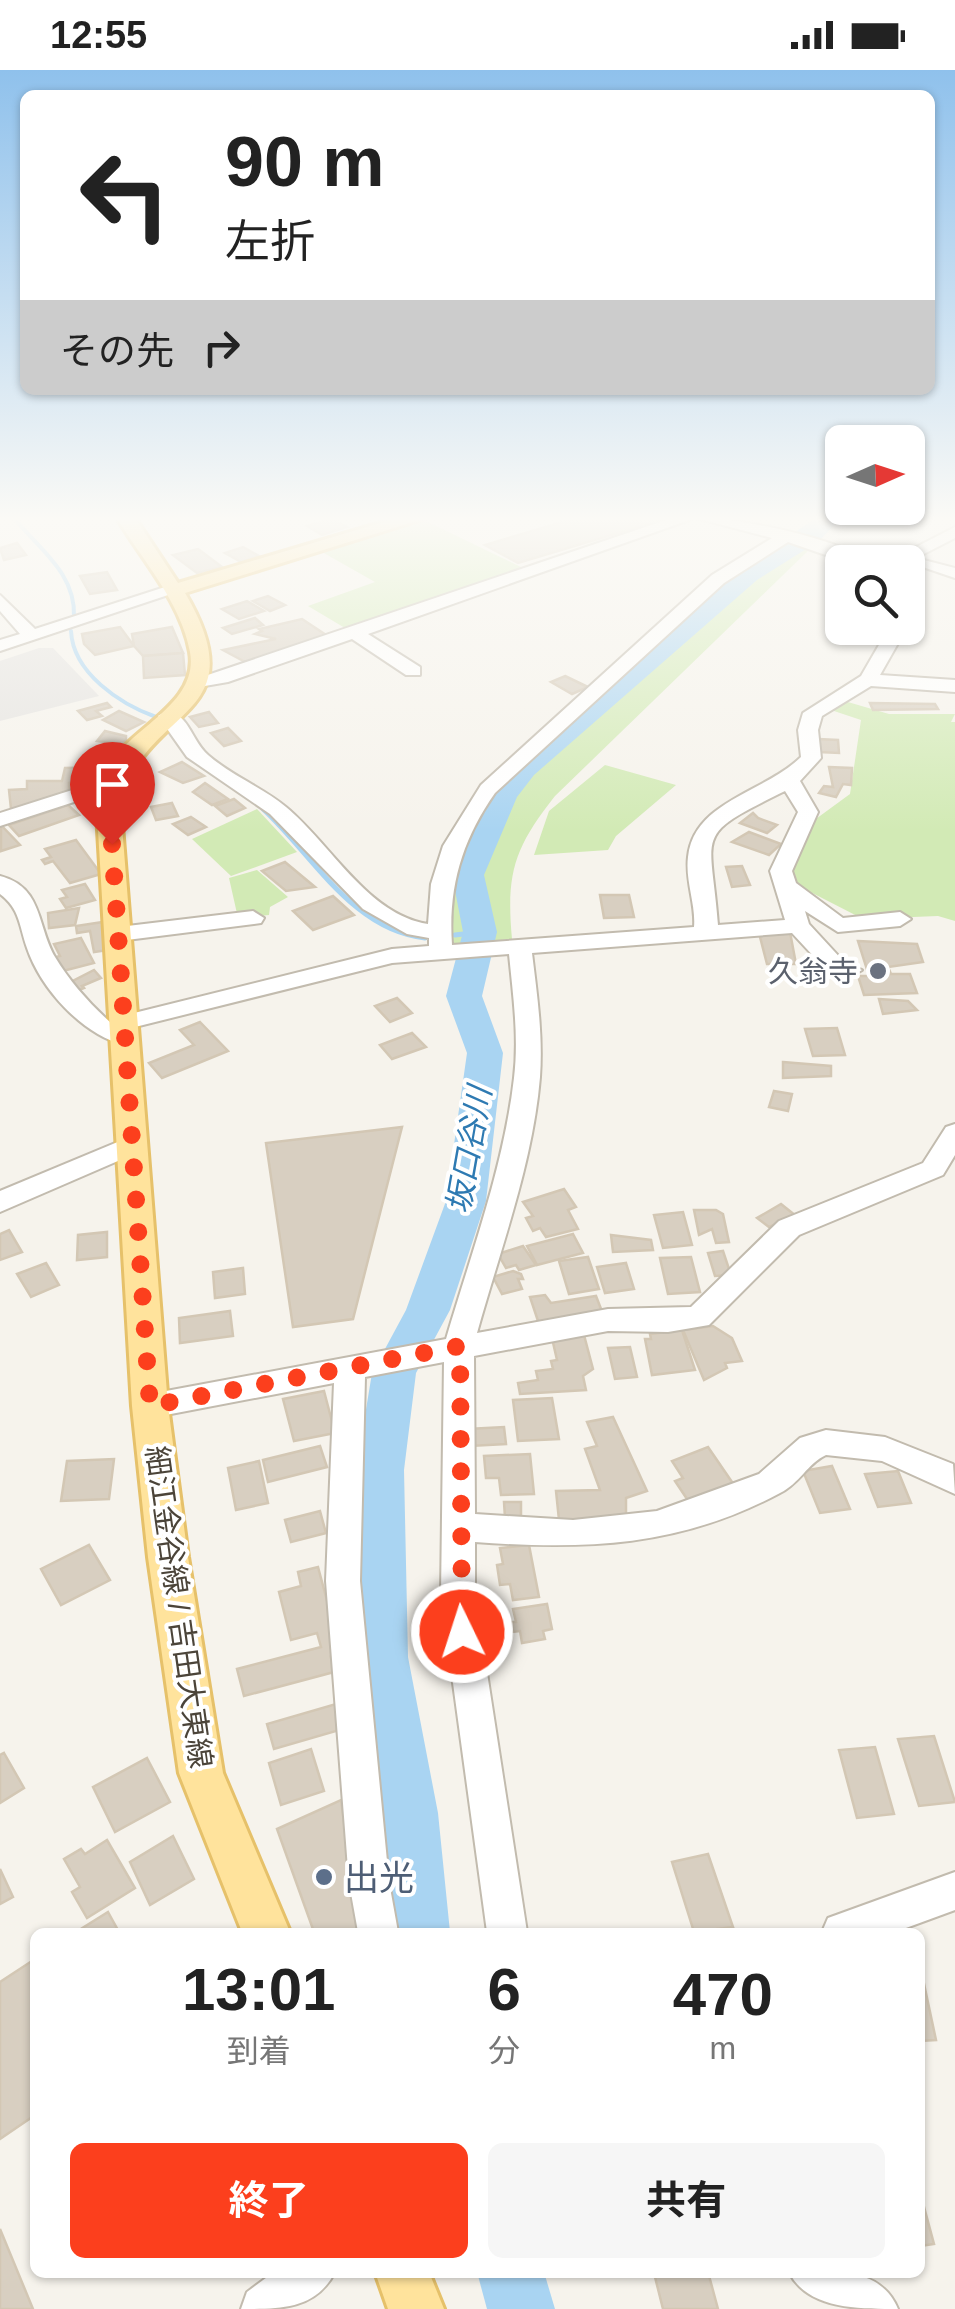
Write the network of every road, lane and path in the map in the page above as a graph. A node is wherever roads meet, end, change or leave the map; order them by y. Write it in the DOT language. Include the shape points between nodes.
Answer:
graph roads {
  1 [pos="20,622"];
  2 [pos="74,622"];
  3 [pos="186,622"];
  4 [pos="382,622"];
  5 [pos="670,622"];
  6 [pos="354,632"];
  7 [pos="32,636"];
  8 [pos="888,645"];
  9 [pos="0,646"];
  10 [pos="413,671"];
  11 [pos="199,680"];
  12 [pos="868,680"];
  13 [pos="955,686"];
  14 [pos="168,716"];
  15 [pos="789,780"];
  16 [pos="113,784"];
  17 [pos="0,820"];
  18 [pos="0,883"];
  19 [pos="786,886"];
  20 [pos="253,918"];
  21 [pos="900,920"];
  22 [pos="798,926"];
  23 [pos="119,934"];
  24 [pos="690,936"];
  25 [pos="445,944"];
  26 [pos="516,947"];
  27 [pos="850,970"];
  28 [pos="124,1030"];
  29 [pos="955,1133"];
  30 [pos="132,1145"];
  31 [pos="0,1202"];
  32 [pos="460,1346"];
  33 [pos="360,1367"];
  34 [pos="150,1406"];
  35 [pos="955,1481"];
  36 [pos="458,1527"];
  37 [pos="955,1891"];
  38 [pos="264,1928"];
  39 [pos="377,1928"];
  40 [pos="505,1928"];
  41 [pos="853,1928"];
  42 [pos="304,2278"];
  43 [pos="404,2278"];
  44 [pos="822,2278"];
  45 [pos="264,2309"];
  46 [pos="416,2309"];
  47 [pos="874,2309"];
  1 -- 7 [label="street"];
  2 -- 7 [label="street"];
  3 -- 11 [label="main road" via="202,656"];
  4 -- 6 [label="street"];
  5 -- 25 [label="street" via="466,817 441,875"];
  6 -- 10 [label="street"];
  6 -- 11 [label="street"];
  7 -- 9 [label="street"];
  8 -- 12 [label="street"];
  11 -- 14 [label="main road"];
  12 -- 13 [label="street"];
  12 -- 15 [label="street" via="813,713 811,758"];
  14 -- 16 [label="main road"];
  14 -- 25 [label="street" via="185,731 192,751 280,812 370,904"];
  15 -- 19 [label="street" via="808,812 781,871"];
  15 -- 24 [label="street" via="732,808 706,832 696,862 707,923"];
  16 -- 17 [label="street"];
  16 -- 23 [label="main road, 細江金谷線 / 吉田大東線" via="109,813"];
  18 -- 28 [label="street" via="26,904 40,952 64,990 101,1028"];
  19 -- 21 [label="street" via="838,925"];
  19 -- 22 [label="street"];
  20 -- 23 [label="street"];
  22 -- 24 [label="street"];
  22 -- 27 [label="street" via="839,970"];
  23 -- 28 [label="main road, 細江金谷線 / 吉田大東線"];
  24 -- 26 [label="street"];
  25 -- 26 [label="street"];
  25 -- 28 [label="street" via="340,966"];
  26 -- 32 [label="street" via="528,1025 527,1078"];
  28 -- 30 [label="main road, 細江金谷線 / 吉田大東線"];
  29 -- 32 [label="street" via="934,1170 790,1228 699,1316 608,1320"];
  30 -- 31 [label="street"];
  30 -- 34 [label="main road, 細江金谷線 / 吉田大東線"];
  32 -- 33 [label="street"];
  32 -- 36 [label="street"];
  33 -- 34 [label="street"];
  33 -- 39 [label="street" via="343,1580"];
  34 -- 38 [label="main road, 細江金谷線 / 吉田大東線" via="201,1773"];
  35 -- 36 [label="street" via="917,1458 837,1441 811,1448 775,1481 641,1528 581,1534"];
  36 -- 40 [label="street" via="465,1664"];
  37 -- 41 [label="street"];
  42 -- 45 [label="street"];
  43 -- 46 [label="main road"];
  44 -- 47 [label="street"];
}
